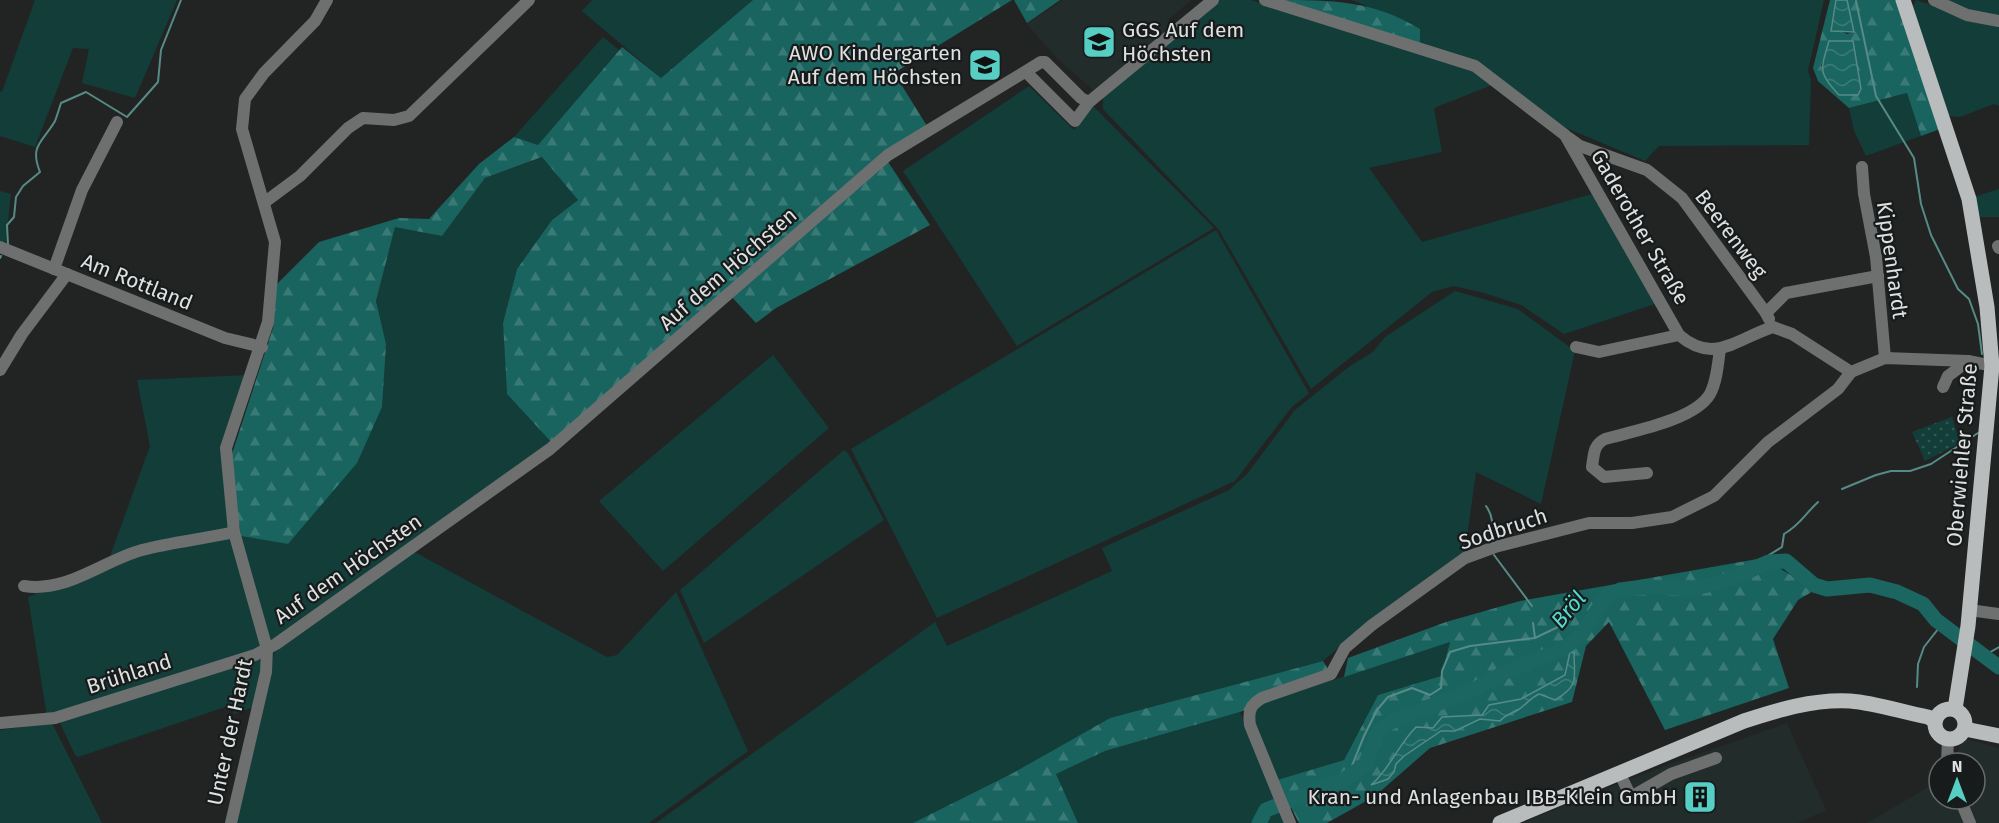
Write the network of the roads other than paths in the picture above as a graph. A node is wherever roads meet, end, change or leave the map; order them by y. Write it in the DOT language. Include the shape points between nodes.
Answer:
graph roads {
  1 [pos="327,0"];
  2 [pos="529,0"];
  3 [pos="1213,0"];
  4 [pos="1265,0"];
  5 [pos="1903,0"];
  6 [pos="1934,0"];
  7 [pos="1999,21"];
  8 [pos="1026,72"];
  9 [pos="1089,102"];
  10 [pos="117,122"];
  11 [pos="1565,135"];
  12 [pos="1862,168"];
  13 [pos="265,202"];
  14 [pos="0,247"];
  15 [pos="54,269"];
  16 [pos="66,274"];
  17 [pos="1878,276"];
  18 [pos="1766,313"];
  19 [pos="1773,327"];
  20 [pos="1679,335"];
  21 [pos="262,347"];
  22 [pos="1576,347"];
  23 [pos="1720,349"];
  24 [pos="1885,358"];
  25 [pos="1968,361"];
  26 [pos="1996,367"];
  27 [pos="0,370"];
  28 [pos="1851,372"];
  29 [pos="1943,387"];
  30 [pos="1647,473"];
  31 [pos="234,532"];
  32 [pos="24,586"];
  33 [pos="1969,610"];
  34 [pos="1999,614"];
  35 [pos="267,649"];
  36 [pos="1955,709"];
  37 [pos="1935,721"];
  38 [pos="0,723"];
  39 [pos="1965,729"];
  40 [pos="1999,736"];
  41 [pos="1948,739"];
  42 [pos="1948,751"];
  43 [pos="1716,758"];
  44 [pos="1620,774"];
  45 [pos="1288,819"];
  46 [pos="231,823"];
  47 [pos="1500,823"];
  1 -- 13 [label="street" via="315,21 264,73 245,99 242,129"];
  2 -- 13 [label="street" via="409,116 394,120 363,118 300,176"];
  3 -- 9 [label="street"];
  4 -- 11 [label="street, Gaderother Straße" via="1475,66"];
  5 -- 26 [label="main road, Oberwiehler Straße" via="1969,199"];
  6 -- 7 [label="street" via="1967,15"];
  8 -- 9 [label="street, Auf dem Höchsten" via="1045,62"];
  8 -- 9 [label="street" via="1075,121"];
  8 -- 35 [label="street, Auf dem Höchsten" via="888,154 550,449"];
  10 -- 15 [label="street" via="82,190"];
  11 -- 18 [label="street, Beerenweg" via="1580,146 1647,170 1682,198"];
  11 -- 20 [label="street, Gaderother Straße"];
  12 -- 17 [label="street, Kippenhardt"];
  13 -- 21 [label="street" via="275,242"];
  14 -- 15 [label="street, Am Rottland"];
  15 -- 16 [label="street, Am Rottland"];
  16 -- 21 [label="street, Am Rottland" via="225,338"];
  16 -- 27 [label="street"];
  17 -- 18 [label="street" via="1786,293"];
  17 -- 24 [label="street, Kippenhardt"];
  18 -- 19 [label="street, Beerenweg"];
  19 -- 23 [label="street"];
  19 -- 28 [label="street" via="1792,334"];
  20 -- 22 [label="street" via="1599,352"];
  20 -- 23 [label="street, Gaderother Straße" via="1701,350"];
  21 -- 31 [label="street" via="226,448"];
  23 -- 30 [label="street" via="1710,394 1700,406 1605,439 1594,449 1592,467 1604,477"];
  24 -- 25 [label="street"];
  24 -- 28 [label="street"];
  25 -- 26 [label="street"];
  25 -- 29 [label="street" via="1948,376"];
  26 -- 33 [label="main road, Oberwiehler Straße"];
  28 -- 45 [label="street, Sodbruch" via="1838,389 1768,442 1713,496 1686,512 1632,523 1589,524 1465,558 1345,648 1330,674 1253,703 1248,712 1250,725"];
  31 -- 32 [label="street" via="142,550 58,585"];
  31 -- 35 [label="street"];
  33 -- 34 [label="street"];
  33 -- 36 [label="main road, Oberwiehler Straße"];
  35 -- 38 [label="street, Brühland" via="55,718"];
  35 -- 46 [label="street, Unter der Hardt" via="266,672"];
  36 -- 37 [label="main road" via="1942,710"];
  36 -- 39 [label="main road" via="1965,719"];
  37 -- 41 [label="main road" via="1936,731"];
  37 -- 44 [label="main road" via="1867,704 1827,702 1773,711"];
  39 -- 40 [label="main road"];
  39 -- 41 [label="main road" via="1960,736"];
  41 -- 42 [label="street"];
  43 -- 44 [label="street" via="1671,774 1631,796"];
  44 -- 47 [label="main road"];
}
